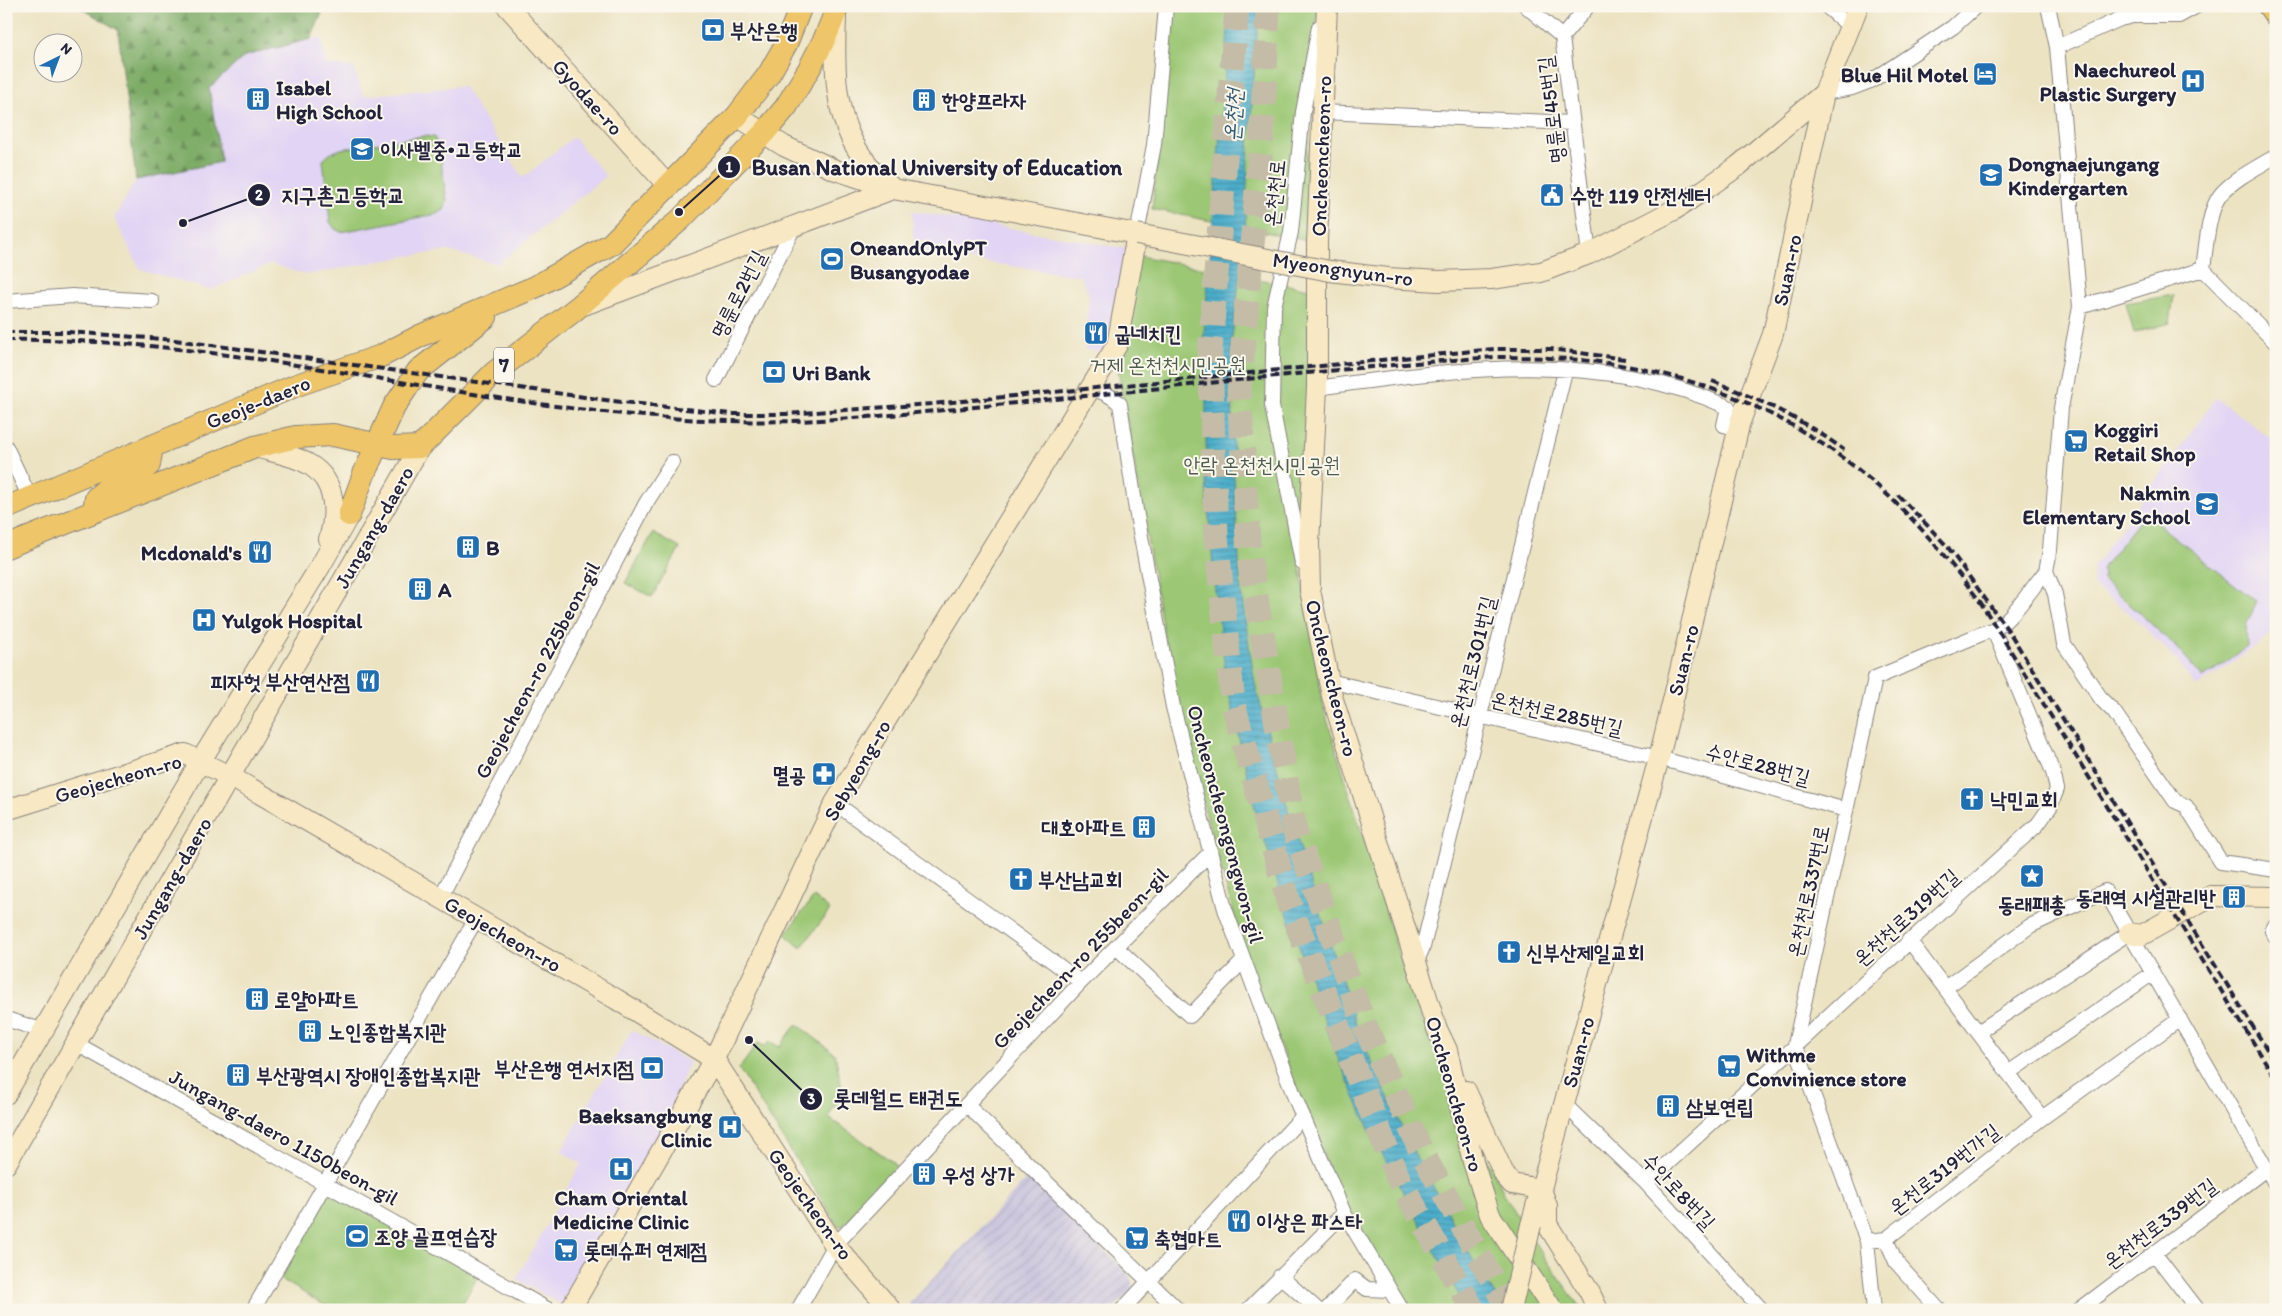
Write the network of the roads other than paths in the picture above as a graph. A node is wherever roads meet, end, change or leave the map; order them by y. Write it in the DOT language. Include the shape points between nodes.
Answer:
graph roads {
  1 [pos="507,6"];
  2 [pos="1166,6"];
  3 [pos="1323,6"];
  4 [pos="1327,6"];
  5 [pos="1526,6"];
  6 [pos="1588,6"];
  7 [pos="1826,6"];
  8 [pos="1858,6"];
  9 [pos="1976,6"];
  10 [pos="2048,6"];
  11 [pos="2197,6"];
  12 [pos="2269,6"];
  13 [pos="797,8"];
  14 [pos="837,10"];
  15 [pos="2276,16"];
  16 [pos="1849,26"];
  17 [pos="1562,37"];
  18 [pos="2057,47"];
  19 [pos="1824,93"];
  20 [pos="1322,112"];
  21 [pos="737,116"];
  22 [pos="1572,123"];
  23 [pos="764,133"];
  24 [pos="2276,156"];
  25 [pos="669,187"];
  26 [pos="893,190"];
  27 [pos="795,226"];
  28 [pos="1137,234"];
  29 [pos="1589,254"];
  30 [pos="2203,269"];
  31 [pos="511,299"];
  32 [pos="152,301"];
  33 [pos="6,302"];
  34 [pos="2080,307"];
  35 [pos="577,308"];
  36 [pos="2276,343"];
  37 [pos="1565,371"];
  38 [pos="716,380"];
  39 [pos="1317,388"];
  40 [pos="1091,389"];
  41 [pos="1739,429"];
  42 [pos="378,445"];
  43 [pos="152,446"];
  44 [pos="6,447"];
  45 [pos="255,447"];
  46 [pos="420,447"];
  47 [pos="672,462"];
  48 [pos="30,498"];
  49 [pos="7,509"];
  50 [pos="94,511"];
  51 [pos="349,515"];
  52 [pos="6,547"];
  53 [pos="321,565"];
  54 [pos="2046,571"];
  55 [pos="1310,590"];
  56 [pos="1994,631"];
  57 [pos="1329,681"];
  58 [pos="1479,716"];
  59 [pos="1659,758"];
  60 [pos="200,762"];
  61 [pos="231,777"];
  62 [pos="835,803"];
  63 [pos="6,810"];
  64 [pos="1846,810"];
  65 [pos="1210,853"];
  66 [pos="2276,870"];
  67 [pos="2276,897"];
  68 [pos="440,898"];
  69 [pos="476,919"];
  70 [pos="2276,924"];
  71 [pos="2129,933"];
  72 [pos="2276,937"];
  73 [pos="1909,940"];
  74 [pos="1116,947"];
  75 [pos="1244,961"];
  76 [pos="1416,963"];
  77 [pos="2153,973"];
  78 [pos="1081,982"];
  79 [pos="1945,988"];
  80 [pos="6,1019"];
  81 [pos="2180,1020"];
  82 [pos="44,1031"];
  83 [pos="1978,1032"];
  84 [pos="76,1044"];
  85 [pos="1795,1045"];
  86 [pos="1447,1050"];
  87 [pos="714,1059"];
  88 [pos="2008,1072"];
  89 [pos="6,1094"];
  90 [pos="1564,1104"];
  91 [pos="967,1105"];
  92 [pos="1303,1116"];
  93 [pos="2042,1118"];
  94 [pos="6,1164"];
  95 [pos="2266,1169"];
  96 [pos="1646,1183"];
  97 [pos="325,1184"];
  98 [pos="2276,1185"];
  99 [pos="1541,1189"];
  100 [pos="1344,1212"];
  101 [pos="1886,1239"];
  102 [pos="1867,1242"];
  103 [pos="835,1245"];
  104 [pos="2154,1253"];
  105 [pos="1280,1276"];
  106 [pos="1149,1280"];
  107 [pos="1389,1290"];
  108 [pos="253,1310"];
  109 [pos="549,1310"];
  110 [pos="570,1310"];
  111 [pos="798,1310"];
  112 [pos="891,1310"];
  113 [pos="1122,1310"];
  114 [pos="1178,1310"];
  115 [pos="1248,1310"];
  116 [pos="1318,1310"];
  117 [pos="1326,1310"];
  118 [pos="1402,1310"];
  119 [pos="1511,1310"];
  120 [pos="1553,1310"];
  121 [pos="1598,1310"];
  122 [pos="1762,1310"];
  123 [pos="1874,1310"];
  124 [pos="1939,1310"];
  125 [pos="2079,1310"];
  126 [pos="2198,1310"];
  1 -- 25 [label="main road, Gyodae-ro"];
  2 -- 28 [label="street" via="1154,145"];
  3 -- 55 [label="street, 온천천로" via="1303,112 1291,232 1274,307 1272,406"];
  4 -- 20 [label="main road, Oncheoncheon-ro"];
  5 -- 17 [label="street, 명륜로45번길"];
  6 -- 17 [label="street"];
  7 -- 16 [label="street"];
  8 -- 16 [label="main road, Myeongnyun-ro"];
  9 -- 19 [label="street" via="1952,27 1873,80"];
  10 -- 18 [label="street"];
  11 -- 18 [label="street" via="2179,16 2120,19"];
  12 -- 15 [label="main road"];
  13 -- 21 [label="main road" via="786,44 769,74"];
  14 -- 23 [label="main road, Jungang-daero / 7" via="809,69 786,107"];
  14 -- 26 [label="main road" via="835,72 847,131 863,159"];
  16 -- 19 [label="main road, Myeongnyun-ro"];
  17 -- 22 [label="street, 명륜로45번길"];
  18 -- 34 [label="street"];
  19 -- 29 [label="main road, Myeongnyun-ro" via="1738,166 1704,190 1674,210"];
  19 -- 41 [label="main road, Suan-ro" via="1773,334"];
  20 -- 22 [label="street"];
  20 -- 39 [label="main road, Oncheoncheon-ro" via="1317,243"];
  21 -- 23 [label="main road, Myeongnyun-ro"];
  21 -- 25 [label="main road"];
  22 -- 29 [label="street, 명륜로45번길"];
  23 -- 26 [label="main road, Myeongnyun-ro" via="833,169"];
  23 -- 35 [label="main road, Jungang-daero / 7" via="680,220"];
  24 -- 30 [label="street" via="2220,195 2213,212"];
  25 -- 31 [label="main road, Geoje-daero" via="612,244"];
  26 -- 27 [label="main road"];
  26 -- 28 [label="main road, Myeongnyun-ro"];
  27 -- 35 [label="main road"];
  27 -- 38 [label="street, 명륜로2번길"];
  28 -- 29 [label="main road, Myeongnyun-ro, bridge" via="1330,271 1431,281 1491,279 1541,272"];
  28 -- 40 [label="main road, Sebyeong-ro" via="1117,345"];
  30 -- 34 [label="street"];
  30 -- 36 [label="street"];
  31 -- 42 [label="main road, Geoje-daero" via="418,371 394,407"];
  31 -- 43 [label="main road, Geoje-daero" via="380,356 297,385"];
  32 -- 33 [label="street" via="72,296"];
  34 -- 54 [label="street" via="2061,408"];
  35 -- 46 [label="main road, Jungang-daero / 7" via="494,373"];
  37 -- 39 [label="street" via="1536,368 1440,371"];
  37 -- 41 [label="street" via="1649,379 1703,396 1728,407 1724,425"];
  37 -- 58 [label="street, 온천천로301번길"];
  39 -- 55 [label="main road, Oncheoncheon-ro" via="1309,544"];
  40 -- 62 [label="main road, Sebyeong-ro"];
  40 -- 65 [label="street, Oncheoncheongongwon-gil" via="1103,392 1120,404 1136,510 1173,707"];
  41 -- 59 [label="main road, Suan-ro"];
  42 -- 45 [label="main road, Geoje-daero" via="333,435 296,436"];
  42 -- 46 [label="main road, Geoje-daero"];
  42 -- 51 [label="main road, Geoje-daero"];
  43 -- 48 [label="main road, Geoje-daero"];
  43 -- 50 [label="main road" via="150,465 105,490 96,498"];
  44 -- 48 [label="street"];
  45 -- 50 [label="main road, Geoje-daero"];
  45 -- 53 [label="main road" via="290,456 312,466 332,492 335,508 332,530"];
  46 -- 61 [label="main road, Jungang-daero / 7"];
  47 -- 68 [label="street, Geojecheon-ro 225beon-gil" via="646,504"];
  48 -- 49 [label="main road, Geoje-daero"];
  50 -- 52 [label="main road, Geoje-daero"];
  51 -- 53 [label="main road, Jungang-daero"];
  53 -- 60 [label="main road, Jungang-daero"];
  54 -- 56 [label="street, 온천천로337번로" via="2011,616"];
  54 -- 66 [label="street" via="2055,594 2064,644 2175,801 2186,806 2222,862"];
  55 -- 57 [label="main road, Oncheoncheon-ro"];
  56 -- 64 [label="street, 온천천로337번로" via="1875,678"];
  56 -- 73 [label="street, 온천천로319번길" via="2053,772 2057,789 2038,824"];
  57 -- 58 [label="street, 온천천로285번길"];
  57 -- 76 [label="main road, Oncheoncheon-ro"];
  58 -- 59 [label="street, 온천천로285번길"];
  58 -- 76 [label="street, 온천천로301번길" via="1423,947"];
  59 -- 64 [label="street, 수안로28번길"];
  59 -- 90 [label="main road, Suan-ro"];
  60 -- 61 [label="main road, Geojecheon-ro"];
  60 -- 63 [label="main road, Geojecheon-ro" via="185,754"];
  60 -- 82 [label="main road, Jungang-daero"];
  61 -- 68 [label="main road, Geojecheon-ro"];
  61 -- 84 [label="main road, Jungang-daero / 7"];
  62 -- 78 [label="street"];
  62 -- 87 [label="main road, Sebyeong-ro"];
  64 -- 85 [label="street, 온천천로337번로"];
  65 -- 74 [label="street, Geojecheon-ro 255beon-gil"];
  65 -- 75 [label="street, Oncheoncheongongwon-gil" via="1225,909"];
  67 -- 71 [label="main road" via="2211,896 2142,935"];
  68 -- 69 [label="main road, Geojecheon-ro"];
  69 -- 87 [label="main road, Geojecheon-ro"];
  69 -- 97 [label="street"];
  70 -- 72 [label="street" via="2272,931"];
  71 -- 77 [label="street"];
  71 -- 79 [label="street" via="2105,891 2030,926"];
  71 -- 83 [label="street"];
  73 -- 79 [label="street"];
  73 -- 85 [label="street, 온천천로319번길"];
  74 -- 75 [label="street" via="1190,1016"];
  74 -- 78 [label="street, Geojecheon-ro 255beon-gil"];
  75 -- 92 [label="street, Oncheoncheongongwon-gil"];
  76 -- 86 [label="main road, Oncheoncheon-ro"];
  77 -- 81 [label="street"];
  77 -- 88 [label="street"];
  78 -- 91 [label="street, Geojecheon-ro 255beon-gil"];
  79 -- 83 [label="street"];
  80 -- 82 [label="street"];
  81 -- 93 [label="street, 온천로319번가길"];
  81 -- 95 [label="street"];
  82 -- 89 [label="main road, Jungang-daero"];
  83 -- 88 [label="street"];
  84 -- 94 [label="main road, Jungang-daero / 7"];
  84 -- 97 [label="street, Jungang-daero 1150beon-gil"];
  85 -- 96 [label="street, 온천천로319번길"];
  85 -- 102 [label="street"];
  86 -- 99 [label="main road" via="1505,1176 1512,1184"];
  86 -- 120 [label="main road, Oncheoncheon-ro" via="1473,1162 1490,1215"];
  87 -- 103 [label="main road, Geojecheon-ro"];
  87 -- 110 [label="main road, Sebyeong-ro"];
  88 -- 93 [label="street"];
  90 -- 96 [label="street, 수안로8번길"];
  90 -- 99 [label="main road, Suan-ro"];
  91 -- 103 [label="street, Geojecheon-ro 255beon-gil"];
  91 -- 106 [label="street"];
  92 -- 100 [label="street, Oncheoncheongongwon-gil"];
  92 -- 106 [label="street"];
  93 -- 101 [label="street, 온천로319번가길"];
  95 -- 98 [label="street"];
  95 -- 104 [label="street, 온천천로339번길"];
  96 -- 122 [label="street, 수안로8번길"];
  97 -- 108 [label="street"];
  97 -- 109 [label="street, Jungang-daero 1150beon-gil"];
  99 -- 119 [label="main road, Suan-ro, bridge"];
  99 -- 121 [label="main road" via="1547,1206 1547,1224"];
  100 -- 105 [label="street"];
  100 -- 107 [label="street, Oncheoncheongongwon-gil"];
  101 -- 102 [label="street, 온천로319번가길"];
  101 -- 124 [label="street" via="1896,1262"];
  102 -- 123 [label="street"];
  103 -- 111 [label="street, Geojecheon-ro 255beon-gil"];
  103 -- 112 [label="main road, Geojecheon-ro"];
  104 -- 125 [label="street, 온천천로339번길"];
  104 -- 126 [label="street"];
  105 -- 115 [label="street"];
  105 -- 116 [label="street"];
  106 -- 113 [label="street"];
  106 -- 114 [label="street"];
  107 -- 117 [label="street" via="1367,1289 1355,1280"];
  107 -- 118 [label="street, Oncheoncheongongwon-gil"];
}
